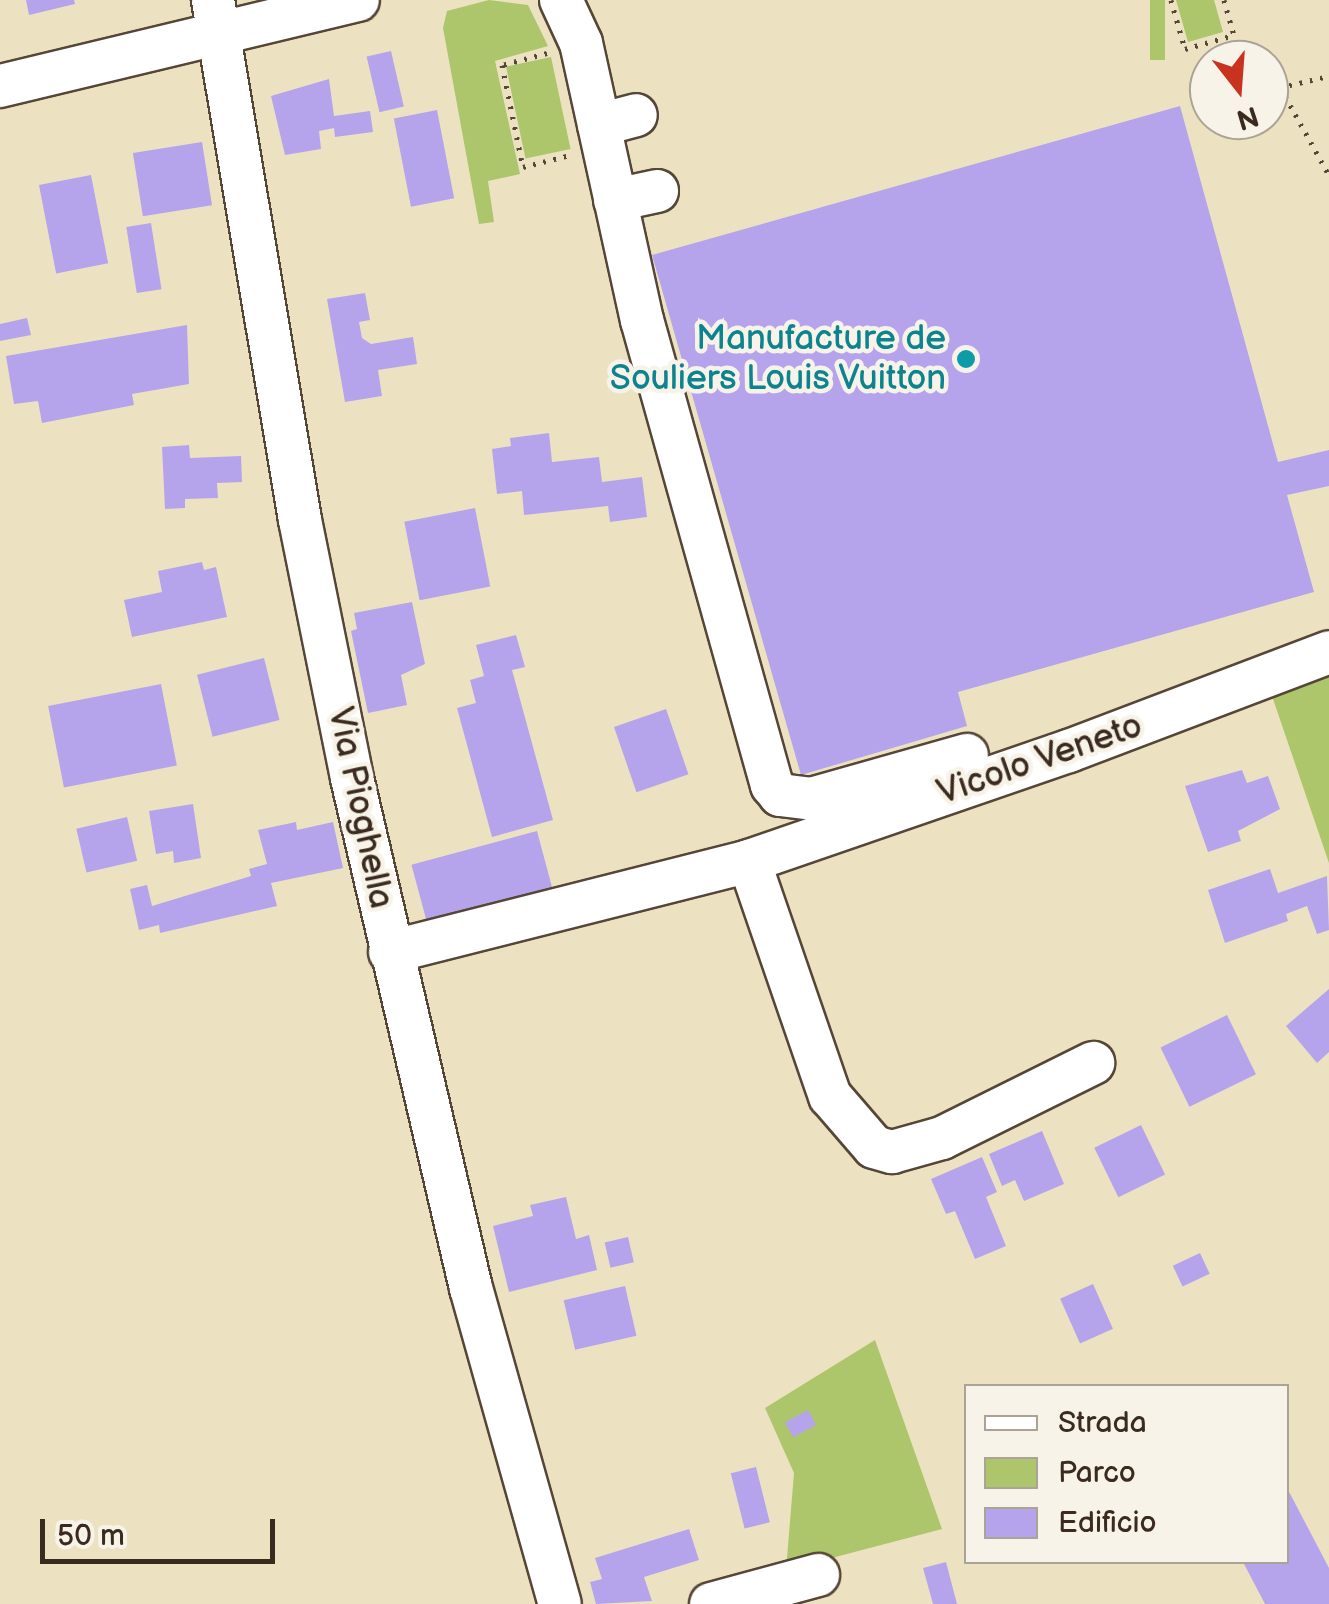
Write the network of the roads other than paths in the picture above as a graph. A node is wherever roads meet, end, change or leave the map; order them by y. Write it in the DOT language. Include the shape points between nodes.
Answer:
graph roads {
  1 [pos="358,0"];
  2 [pos="561,0"];
  3 [pos="592,0"];
  4 [pos="217,16"];
  5 [pos="585,45"];
  6 [pos="0,86"];
  7 [pos="657,190"];
  8 [pos="615,200"];
  9 [pos="1329,652"];
  10 [pos="967,755"];
  11 [pos="748,861"];
  12 [pos="390,952"];
  13 [pos="1093,1063"];
  14 [pos="818,1574"];
  15 [pos="560,1604"];
  16 [pos="712,1604"];
  1 -- 4 [label="street"];
  2 -- 5 [label="street"];
  3 -- 5 [label="street"];
  4 -- 6 [label="street"];
  4 -- 12 [label="street, Via Pioghella" via="300,520"];
  5 -- 8 [label="street" via="608,131"];
  7 -- 8 [label="street"];
  8 -- 10 [label="street" via="642,320 772,785 796,800 811,799"];
  9 -- 11 [label="street, Vicolo Veneto" via="1069,752"];
  11 -- 12 [label="street, Vicolo Veneto"];
  11 -- 13 [label="street" via="830,1096 874,1147 892,1152 942,1138"];
  12 -- 15 [label="street, Via Pioghella" via="423,1066 471,1288"];
  14 -- 16 [label="street"];
}
